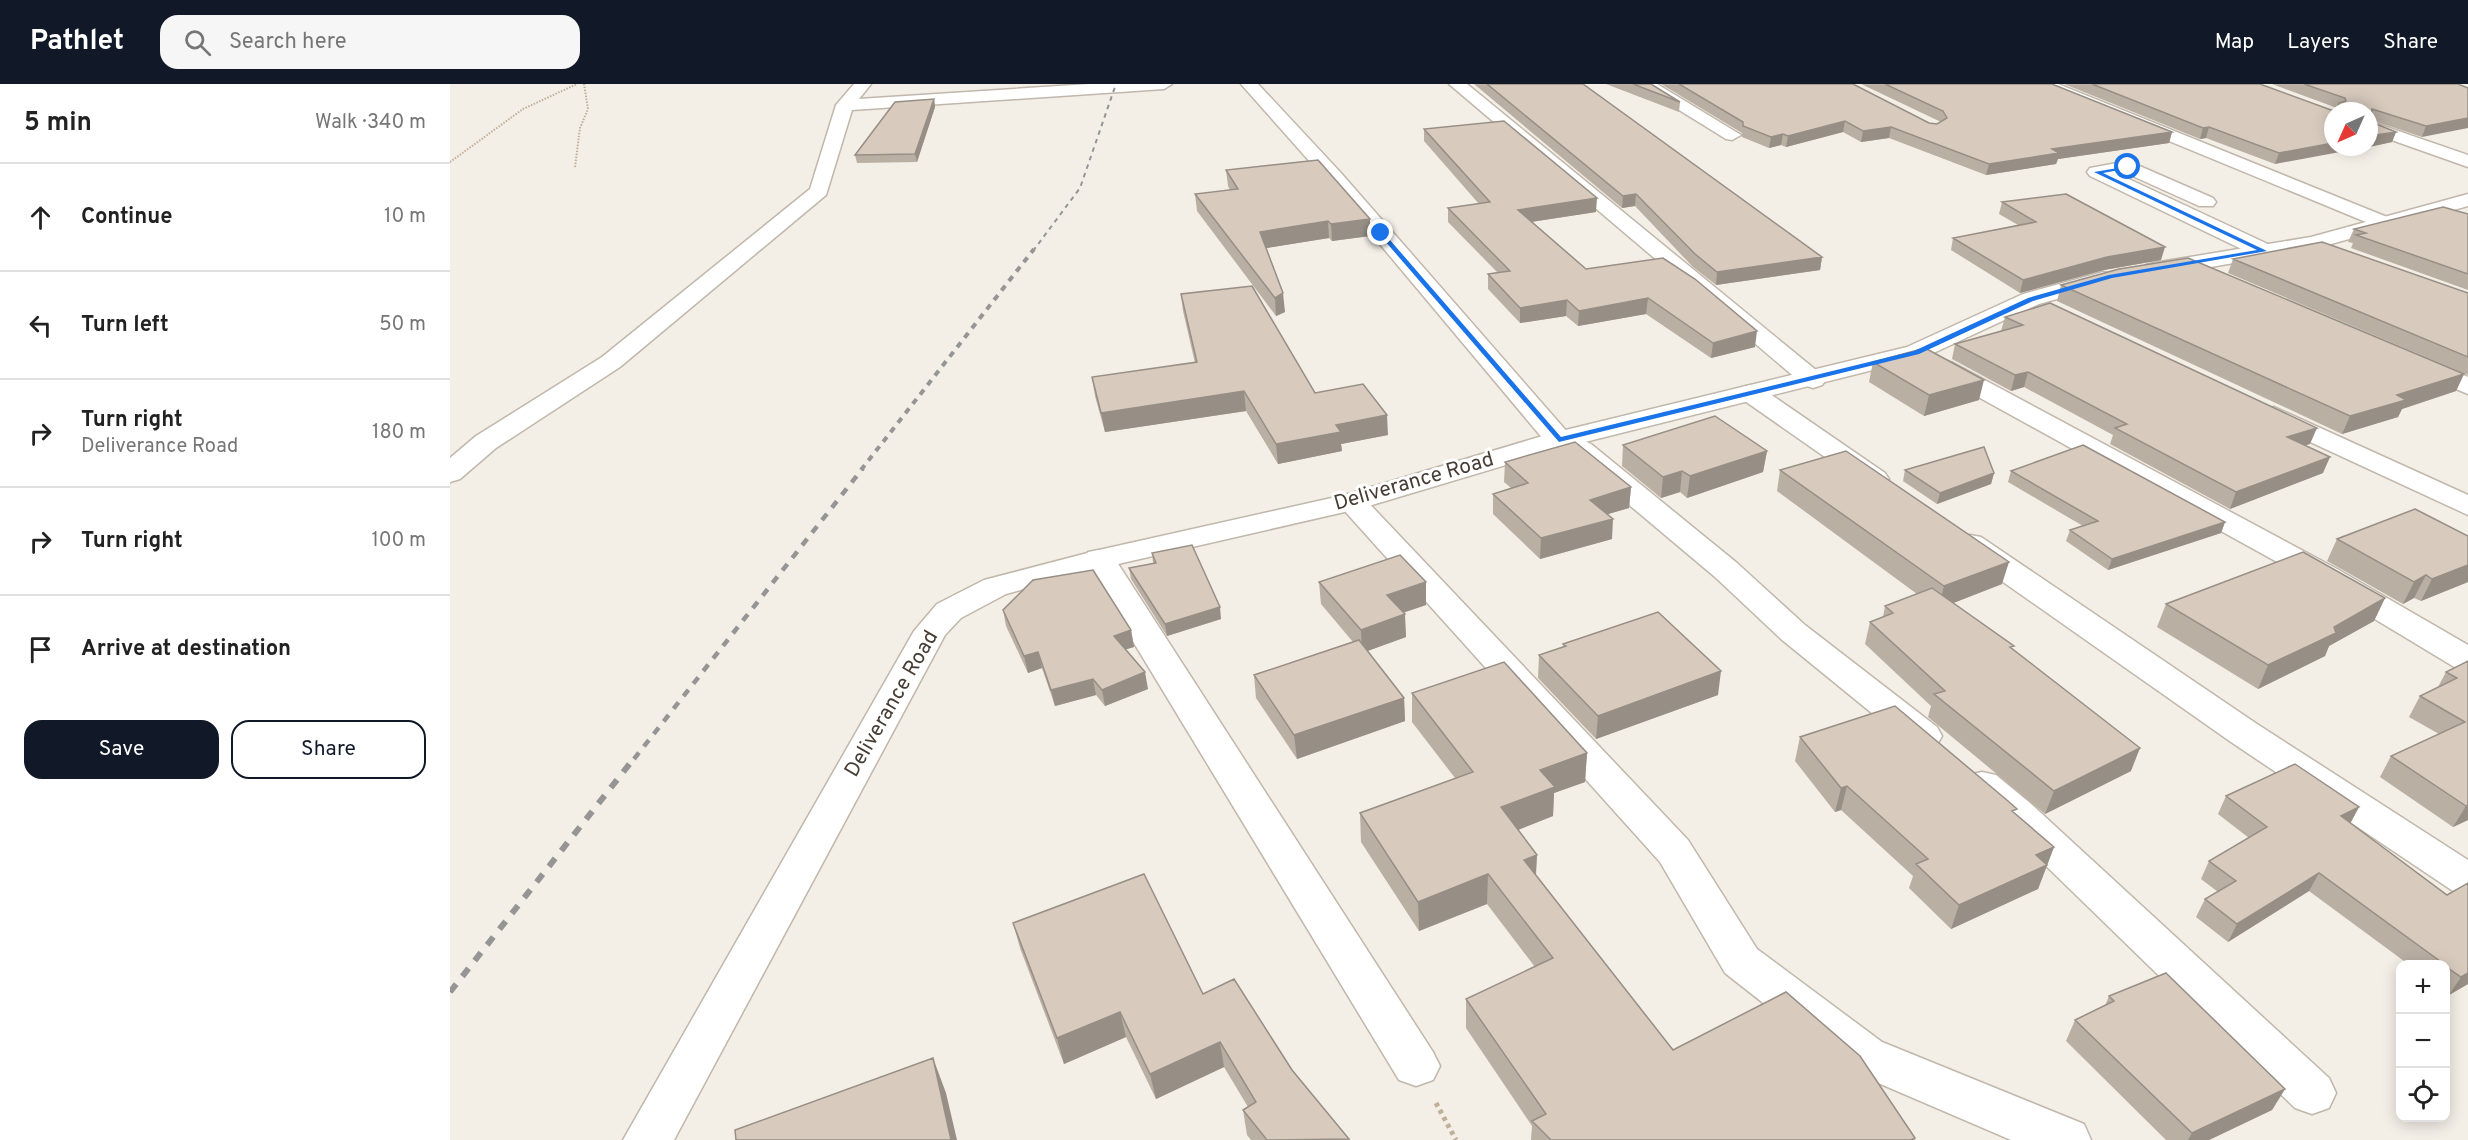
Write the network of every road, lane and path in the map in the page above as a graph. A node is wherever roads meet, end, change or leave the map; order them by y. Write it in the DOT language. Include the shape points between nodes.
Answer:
graph roads {
  1 [pos="577,84"];
  2 [pos="584,84"];
  3 [pos="863,84"];
  4 [pos="1164,84"];
  5 [pos="1249,84"];
  6 [pos="1457,84"];
  7 [pos="1645,84"];
  8 [pos="2044,84"];
  9 [pos="845,105"];
  10 [pos="2378,129"];
  11 [pos="1732,135"];
  12 [pos="2468,160"];
  13 [pos="450,162"];
  14 [pos="576,167"];
  15 [pos="2468,200"];
  16 [pos="2206,202"];
  17 [pos="2436,210"];
  18 [pos="2468,221"];
  19 [pos="2385,223"];
  20 [pos="2313,243"];
  21 [pos="2264,251"];
  22 [pos="2346,255"];
  23 [pos="2188,265"];
  24 [pos="2221,279"];
  25 [pos="2031,299"];
  26 [pos="2063,315"];
  27 [pos="1916,352"];
  28 [pos="2403,358"];
  29 [pos="1813,380"];
  30 [pos="2468,386"];
  31 [pos="1751,393"];
  32 [pos="2255,405"];
  33 [pos="1559,440"];
  34 [pos="450,473"];
  35 [pos="1899,495"];
  36 [pos="1352,502"];
  37 [pos="2468,507"];
  38 [pos="1948,529"];
  39 [pos="1099,559"];
  40 [pos="2468,660"];
  41 [pos="2468,880"];
  42 [pos="1416,1066"];
  43 [pos="2312,1093"];
  44 [pos="648,1140"];
  45 [pos="2066,1140"];
  1 -- 13 [label="path" via="523,109"];
  2 -- 14 [label="path" via="588,109 580,128"];
  3 -- 9 [label="street"];
  4 -- 9 [label="street"];
  5 -- 33 [label="street" via="1334,177"];
  6 -- 29 [label="street"];
  7 -- 11 [label="street"];
  8 -- 19 [label="street"];
  9 -- 34 [label="street" via="819,191 611,362 486,442"];
  10 -- 12 [label="street"];
  15 -- 17 [label="street, Deliverance Road"];
  16 -- 21 [label="street" via="2128,167 2097,172"];
  17 -- 18 [label="street"];
  17 -- 19 [label="street, Deliverance Road"];
  19 -- 20 [label="street, Deliverance Road"];
  20 -- 21 [label="street, Deliverance Road"];
  20 -- 22 [label="street"];
  21 -- 23 [label="street, Deliverance Road"];
  23 -- 24 [label="street"];
  23 -- 25 [label="street, Deliverance Road" via="2112,277"];
  25 -- 26 [label="street"];
  25 -- 27 [label="street, Deliverance Road"];
  27 -- 29 [label="street, Deliverance Road"];
  27 -- 40 [label="street" via="2326,576"];
  28 -- 30 [label="street"];
  29 -- 31 [label="street, Deliverance Road"];
  31 -- 33 [label="street, Deliverance Road"];
  31 -- 35 [label="street"];
  32 -- 37 [label="street"];
  33 -- 36 [label="street, Deliverance Road"];
  33 -- 43 [label="street" via="1581,450 1726,570 1793,632 2016,813"];
  36 -- 39 [label="street, Deliverance Road"];
  36 -- 45 [label="street" via="1674,851 1741,961 1865,1056"];
  38 -- 41 [label="street" via="2244,733"];
  39 -- 42 [label="street"];
  39 -- 44 [label="street, Deliverance Road" via="995,587 950,611 931,631"];
}
